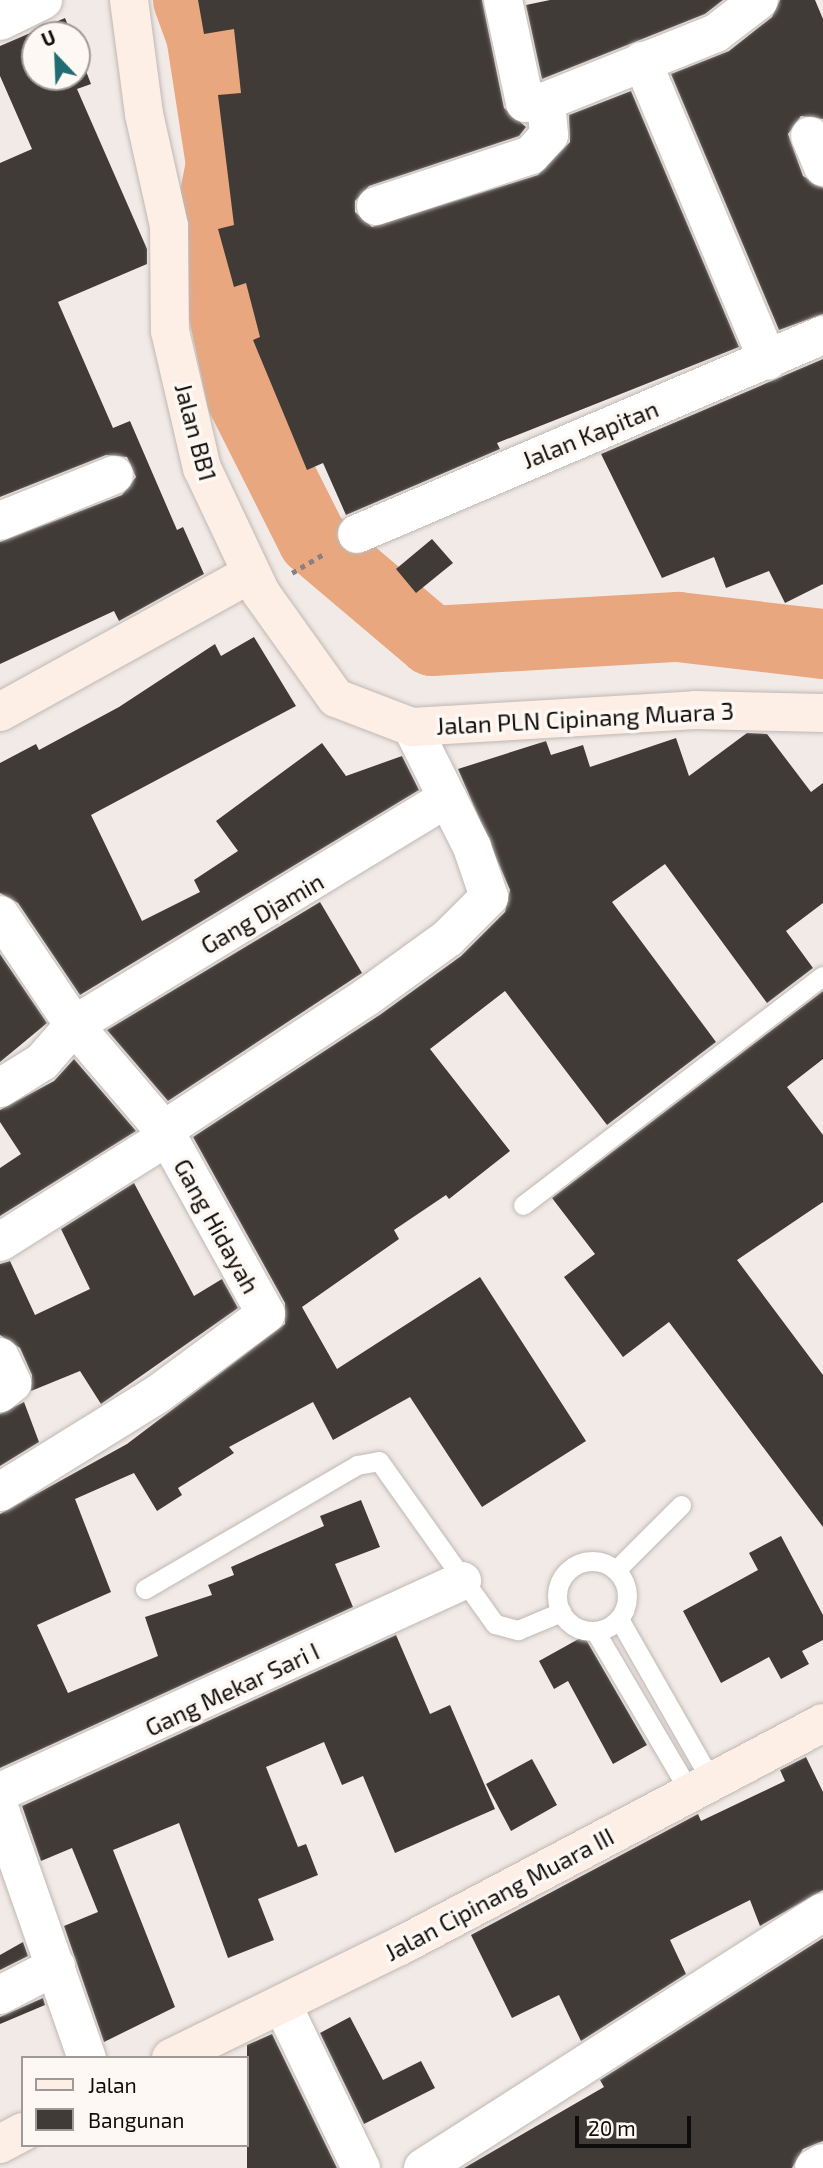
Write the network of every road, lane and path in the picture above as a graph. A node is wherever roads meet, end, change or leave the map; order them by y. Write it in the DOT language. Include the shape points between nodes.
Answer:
graph roads {
  1 [pos="43,0"];
  2 [pos="129,0"];
  3 [pos="503,0"];
  4 [pos="759,0"];
  5 [pos="0,21"];
  6 [pos="642,61"];
  7 [pos="546,101"];
  8 [pos="376,206"];
  9 [pos="823,335"];
  10 [pos="768,361"];
  11 [pos="114,475"];
  12 [pos="0,520"];
  13 [pos="357,534"];
  14 [pos="250,574"];
  15 [pos="0,712"];
  16 [pos="823,713"];
  17 [pos="412,727"];
  18 [pos="448,798"];
  19 [pos="0,915"];
  20 [pos="823,975"];
  21 [pos="74,1025"];
  22 [pos="0,1088"];
  23 [pos="166,1133"];
  24 [pos="523,1205"];
  25 [pos="0,1242"];
  26 [pos="0,1357"];
  27 [pos="0,1393"];
  28 [pos="0,1492"];
  29 [pos="681,1505"];
  30 [pos="616,1570"];
  31 [pos="462,1581"];
  32 [pos="145,1589"];
  33 [pos="561,1612"];
  34 [pos="619,1619"];
  35 [pos="595,1631"];
  36 [pos="823,1723"];
  37 [pos="701,1788"];
  38 [pos="0,1809"];
  39 [pos="823,1912"];
  40 [pos="56,1966"];
  41 [pos="0,1994"];
  42 [pos="282,2004"];
  43 [pos="86,2056"];
  44 [pos="175,2056"];
  45 [pos="21,2133"];
  46 [pos="0,2144"];
  47 [pos="823,2163"];
  48 [pos="361,2168"];
  49 [pos="423,2168"];
  50 [pos="814,2168"];
  1 -- 5 [label="street"];
  2 -- 14 [label="street, Jalan BB1" via="144,114 169,226 170,331 202,468"];
  3 -- 7 [label="street" via="522,100"];
  4 -- 6 [label="street" via="716,33"];
  6 -- 7 [label="street"];
  6 -- 10 [label="street"];
  7 -- 8 [label="street" via="549,135 531,155"];
  9 -- 10 [label="street, Jalan Kapitan"];
  10 -- 13 [label="street, Jalan Kapitan"];
  11 -- 12 [label="street"];
  14 -- 15 [label="street"];
  14 -- 17 [label="street, Jalan PLN Cipinang Muara 3" via="336,698"];
  16 -- 17 [label="street, Jalan PLN Cipinang Muara 3" via="695,710"];
  17 -- 18 [label="street"];
  18 -- 21 [label="street, Gang Djamin"];
  18 -- 23 [label="street" via="489,897 448,938"];
  19 -- 21 [label="street, Gang Hidayah"];
  20 -- 24 [label="lane"];
  21 -- 22 [label="street, Gang Djamin" via="42,1062"];
  21 -- 23 [label="street, Gang Hidayah"];
  23 -- 25 [label="street"];
  23 -- 28 [label="street, Gang Hidayah" via="266,1314 158,1394"];
  26 -- 27 [label="street" via="12,1383"];
  29 -- 30 [label="lane"];
  30 -- 33 [label="lane" via="590,1561 566,1573 559,1585"];
  30 -- 34 [label="lane" via="627,1594"];
  31 -- 32 [label="lane" via="379,1461 357,1465"];
  31 -- 33 [label="lane" via="504,1629"];
  31 -- 38 [label="street, Gang Mekar Sari I"];
  33 -- 35 [label="lane" via="569,1623"];
  34 -- 35 [label="lane"];
  34 -- 37 [label="lane"];
  35 -- 37 [label="lane"];
  36 -- 37 [label="street, Jalan Cipinang Muara III"];
  37 -- 42 [label="street, Jalan Cipinang Muara III"];
  38 -- 40 [label="street"];
  39 -- 49 [label="street"];
  40 -- 41 [label="street"];
  40 -- 43 [label="street"];
  42 -- 44 [label="street, Jalan Cipinang Muara III"];
  42 -- 48 [label="street"];
  45 -- 46 [label="street"];
  47 -- 50 [label="street"];
}
